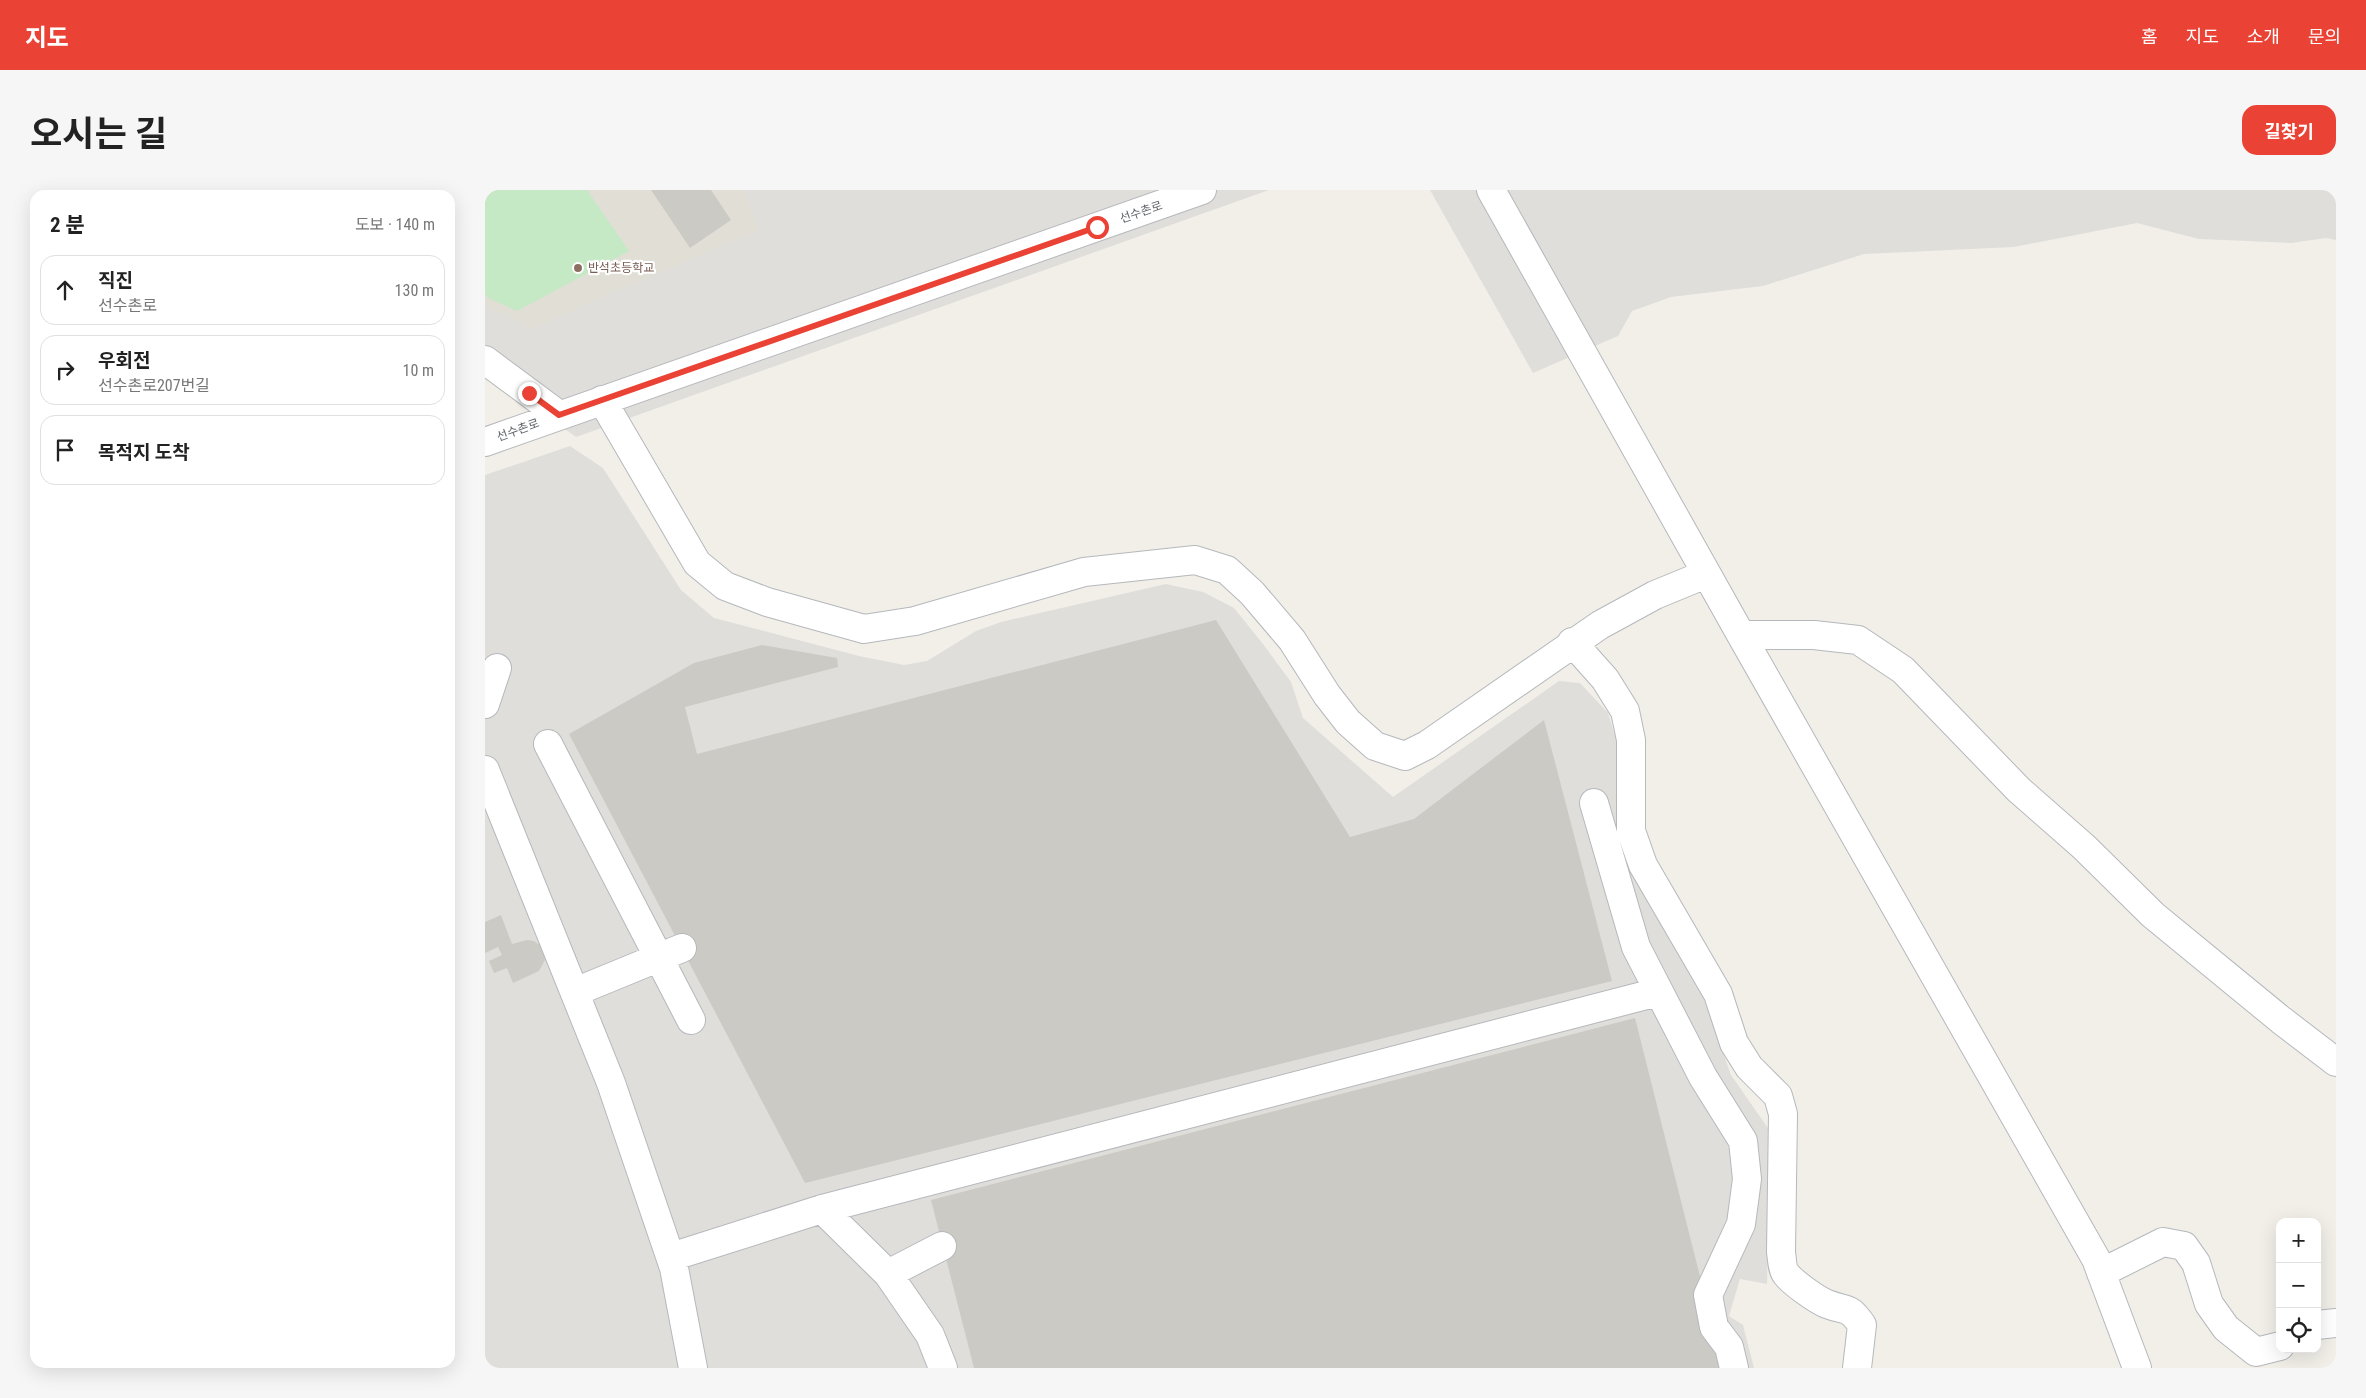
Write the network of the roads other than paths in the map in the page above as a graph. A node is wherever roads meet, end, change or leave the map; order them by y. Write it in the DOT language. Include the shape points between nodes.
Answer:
graph roads {
  1 [pos="1491,190"];
  2 [pos="1193,192"];
  3 [pos="485,360"];
  4 [pos="602,400"];
  5 [pos="559,415"];
  6 [pos="485,442"];
  7 [pos="1706,574"];
  8 [pos="1741,636"];
  9 [pos="1571,642"];
  10 [pos="497,668"];
  11 [pos="485,704"];
  12 [pos="549,744"];
  13 [pos="485,770"];
  14 [pos="1594,803"];
  15 [pos="671,953"];
  16 [pos="575,992"];
  17 [pos="1658,992"];
  18 [pos="691,1020"];
  19 [pos="2336,1062"];
  20 [pos="822,1209"];
  21 [pos="942,1246"];
  22 [pos="671,1257"];
  23 [pos="2101,1273"];
  24 [pos="888,1274"];
  25 [pos="2336,1323"];
  26 [pos="2321,1325"];
  27 [pos="2276,1347"];
  28 [pos="693,1368"];
  29 [pos="943,1368"];
  30 [pos="1734,1368"];
  31 [pos="1857,1368"];
  32 [pos="2137,1368"];
  1 -- 7 [label="street"];
  2 -- 4 [label="street, 선수촌로"];
  3 -- 5 [label="street"];
  4 -- 5 [label="street, 선수촌로"];
  4 -- 9 [label="street" via="697,563 725,586 767,602 865,629 915,621 1084,572 1195,560 1227,570 1252,593 1292,640 1348,722 1375,746 1405,756 1427,745"];
  5 -- 6 [label="street, 선수촌로"];
  7 -- 8 [label="street"];
  7 -- 9 [label="street" via="1655,594"];
  8 -- 19 [label="street" via="1814,635 1858,640 1903,670 2019,790 2084,847 2153,915"];
  8 -- 23 [label="street" via="2096,1259"];
  9 -- 31 [label="street" via="1605,679 1625,711 1631,740 1631,831 1643,864 1718,994 1734,1043 1749,1067 1778,1096 1783,1114 1781,1252 1785,1273 1795,1284 1826,1304 1849,1309 1855,1315 1862,1325"];
  10 -- 11 [label="street"];
  12 -- 15 [label="street"];
  13 -- 16 [label="street"];
  14 -- 17 [label="street" via="1636,947"];
  15 -- 16 [label="street"];
  15 -- 18 [label="street"];
  16 -- 22 [label="street" via="611,1083"];
  17 -- 20 [label="street"];
  17 -- 30 [label="street" via="1703,1077 1743,1141 1747,1179 1741,1224 1708,1296 1714,1327 1729,1347"];
  20 -- 22 [label="street"];
  20 -- 24 [label="street"];
  21 -- 24 [label="street"];
  22 -- 28 [label="street"];
  23 -- 27 [label="street" via="2163,1242 2184,1246 2196,1263 2209,1304 2226,1328 2256,1352"];
  23 -- 32 [label="street"];
  24 -- 29 [label="street" via="930,1335"];
  25 -- 26 [label="street"];
}
